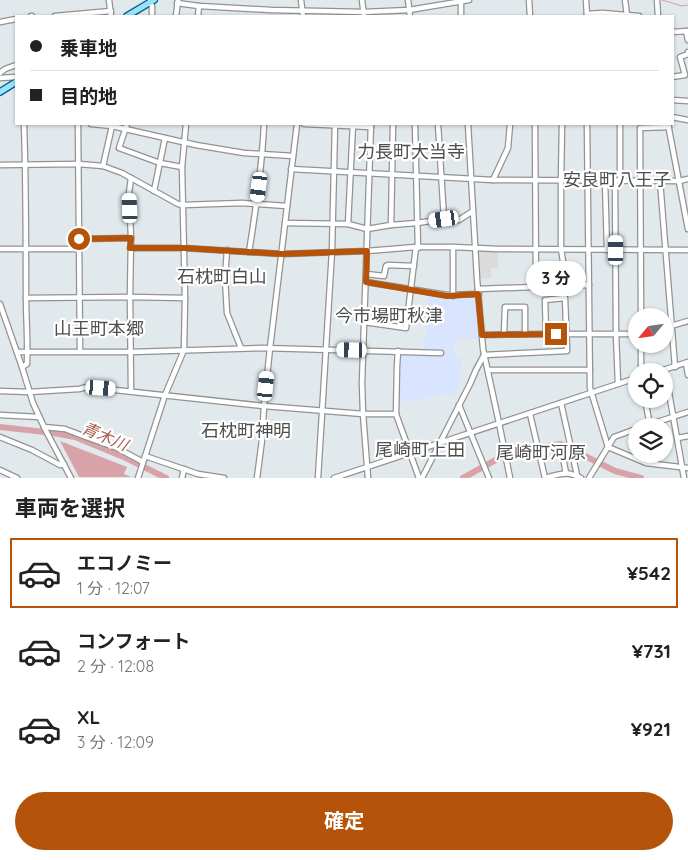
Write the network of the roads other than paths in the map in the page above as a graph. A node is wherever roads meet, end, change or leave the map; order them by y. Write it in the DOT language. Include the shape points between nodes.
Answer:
graph roads {
  1 [pos="109,0"];
  2 [pos="301,0"];
  3 [pos="362,0"];
  4 [pos="408,0"];
  5 [pos="469,0"];
  6 [pos="529,0"];
  7 [pos="586,0"];
  8 [pos="625,0"];
  9 [pos="657,0"];
  10 [pos="152,1"];
  11 [pos="461,1"];
  12 [pos="178,2"];
  13 [pos="199,6"];
  14 [pos="409,10"];
  15 [pos="111,14"];
  16 [pos="303,14"];
  17 [pos="364,14"];
  18 [pos="601,14"];
  19 [pos="83,15"];
  20 [pos="129,15"];
  21 [pos="152,15"];
  22 [pos="176,15"];
  23 [pos="198,15"];
  24 [pos="410,15"];
  25 [pos="461,15"];
  26 [pos="530,15"];
  27 [pos="587,15"];
  28 [pos="616,15"];
  29 [pos="630,15"];
  30 [pos="658,15"];
  31 [pos="15,19"];
  32 [pos="0,22"];
  33 [pos="687,31"];
  34 [pos="674,32"];
  35 [pos="688,40"];
  36 [pos="688,52"];
  37 [pos="15,65"];
  38 [pos="0,73"];
  39 [pos="674,77"];
  40 [pos="0,78"];
  41 [pos="15,78"];
  42 [pos="15,83"];
  43 [pos="0,92"];
  44 [pos="674,100"];
  45 [pos="688,101"];
  46 [pos="674,117"];
  47 [pos="688,120"];
  48 [pos="24,125"];
  49 [pos="78,125"];
  50 [pos="102,125"];
  51 [pos="186,125"];
  52 [pos="264,125"];
  53 [pos="297,125"];
  54 [pos="335,125"];
  55 [pos="353,125"];
  56 [pos="371,125"];
  57 [pos="393,125"];
  58 [pos="415,125"];
  59 [pos="438,125"];
  60 [pos="468,125"];
  61 [pos="510,125"];
  62 [pos="535,125"];
  63 [pos="562,125"];
  64 [pos="587,125"];
  65 [pos="620,125"];
  66 [pos="112,126"];
  67 [pos="669,126"];
  68 [pos="126,127"];
  69 [pos="165,138"];
  70 [pos="185,143"];
  71 [pos="263,153"];
  72 [pos="293,156"];
  73 [pos="160,163"];
  74 [pos="79,164"];
  75 [pos="0,165"];
  76 [pos="25,165"];
  77 [pos="103,166"];
  78 [pos="182,167"];
  79 [pos="292,168"];
  80 [pos="334,171"];
  81 [pos="350,172"];
  82 [pos="370,173"];
  83 [pos="391,174"];
  84 [pos="416,176"];
  85 [pos="441,177"];
  86 [pos="131,178"];
  87 [pos="471,179"];
  88 [pos="688,179"];
  89 [pos="493,180"];
  90 [pos="587,180"];
  91 [pos="605,180"];
  92 [pos="618,180"];
  93 [pos="640,180"];
  94 [pos="535,181"];
  95 [pos="561,181"];
  96 [pos="660,181"];
  97 [pos="680,181"];
  98 [pos="154,191"];
  99 [pos="257,203"];
  100 [pos="183,205"];
  101 [pos="287,206"];
  102 [pos="473,211"];
  103 [pos="444,219"];
  104 [pos="286,223"];
  105 [pos="333,223"];
  106 [pos="417,223"];
  107 [pos="348,224"];
  108 [pos="391,225"];
  109 [pos="367,229"];
  110 [pos="688,229"];
  111 [pos="131,238"];
  112 [pos="79,239"];
  113 [pos="417,247"];
  114 [pos="453,247"];
  115 [pos="130,248"];
  116 [pos="184,248"];
  117 [pos="476,248"];
  118 [pos="0,249"];
  119 [pos="79,249"];
  120 [pos="25,250"];
  121 [pos="227,250"];
  122 [pos="536,250"];
  123 [pos="561,250"];
  124 [pos="588,250"];
  125 [pos="607,250"];
  126 [pos="616,250"];
  127 [pos="688,250"];
  128 [pos="367,251"];
  129 [pos="640,251"];
  130 [pos="666,251"];
  131 [pos="250,252"];
  132 [pos="332,252"];
  133 [pos="282,254"];
  134 [pos="414,266"];
  135 [pos="366,274"];
  136 [pos="366,282"];
  137 [pos="588,285"];
  138 [pos="536,286"];
  139 [pos="567,286"];
  140 [pos="411,290"];
  141 [pos="478,292"];
  142 [pos="453,296"];
  143 [pos="80,297"];
  144 [pos="130,297"];
  145 [pos="26,298"];
  146 [pos="185,298"];
  147 [pos="0,304"];
  148 [pos="641,308"];
  149 [pos="671,308"];
  150 [pos="688,320"];
  151 [pos="364,322"];
  152 [pos="673,325"];
  153 [pos="504,334"];
  154 [pos="525,334"];
  155 [pos="546,334"];
  156 [pos="566,334"];
  157 [pos="589,334"];
  158 [pos="616,334"];
  159 [pos="628,334"];
  160 [pos="482,335"];
  161 [pos="673,339"];
  162 [pos="241,348"];
  163 [pos="270,348"];
  164 [pos="326,349"];
  165 [pos="184,350"];
  166 [pos="363,350"];
  167 [pos="398,351"];
  168 [pos="17,352"];
  169 [pos="27,352"];
  170 [pos="80,352"];
  171 [pos="131,352"];
  172 [pos="441,352"];
  173 [pos="484,355"];
  174 [pos="687,363"];
  175 [pos="22,367"];
  176 [pos="675,367"];
  177 [pos="488,370"];
  178 [pos="590,370"];
  179 [pos="688,375"];
  180 [pos="628,381"];
  181 [pos="618,384"];
  182 [pos="0,391"];
  183 [pos="131,391"];
  184 [pos="29,392"];
  185 [pos="591,393"];
  186 [pos="165,395"];
  187 [pos="561,403"];
  188 [pos="459,405"];
  189 [pos="264,406"];
  190 [pos="672,408"];
  191 [pos="322,410"];
  192 [pos="688,412"];
  193 [pos="0,414"];
  194 [pos="363,414"];
  195 [pos="396,414"];
  196 [pos="530,414"];
  197 [pos="674,416"];
  198 [pos="39,417"];
  199 [pos="669,418"];
  200 [pos="499,423"];
  201 [pos="45,428"];
  202 [pos="628,432"];
  203 [pos="471,433"];
  204 [pos="688,436"];
  205 [pos="0,437"];
  206 [pos="678,438"];
  207 [pos="439,444"];
  208 [pos="608,447"];
  209 [pos="410,453"];
  210 [pos="145,456"];
  211 [pos="563,458"];
  212 [pos="64,464"];
  213 [pos="142,464"];
  214 [pos="655,464"];
  215 [pos="367,467"];
  216 [pos="685,467"];
  217 [pos="184,469"];
  218 [pos="0,470"];
  219 [pos="566,472"];
  220 [pos="579,476"];
  221 [pos="17,478"];
  222 [pos="71,478"];
  223 [pos="138,478"];
  224 [pos="182,478"];
  225 [pos="224,478"];
  226 [pos="257,478"];
  227 [pos="318,478"];
  228 [pos="334,478"];
  229 [pos="368,478"];
  230 [pos="420,478"];
  231 [pos="488,478"];
  232 [pos="510,478"];
  233 [pos="545,478"];
  234 [pos="588,478"];
  235 [pos="684,478"];
  1 -- 15 [label="street"];
  2 -- 16 [label="street"];
  3 -- 17 [label="street"];
  4 -- 14 [label="street"];
  5 -- 11 [label="street"];
  6 -- 26 [label="street"];
  7 -- 27 [label="street"];
  8 -- 29 [label="street"];
  9 -- 30 [label="street"];
  10 -- 20 [label="main road"];
  10 -- 21 [label="street"];
  11 -- 14 [label="street"];
  11 -- 25 [label="street"];
  12 -- 13 [label="street"];
  12 -- 22 [label="street"];
  13 -- 16 [label="street"];
  13 -- 23 [label="street"];
  14 -- 17 [label="street"];
  14 -- 24 [label="street"];
  15 -- 19 [label="street"];
  16 -- 17 [label="street"];
  18 -- 27 [label="street"];
  18 -- 28 [label="street"];
  31 -- 32 [label="street"];
  33 -- 34 [label="street"];
  33 -- 35 [label="street"];
  36 -- 39 [label="street" via="680,57 685,75"];
  37 -- 38 [label="street"];
  40 -- 41 [label="street"];
  42 -- 43 [label="main road"];
  44 -- 45 [label="street"];
  46 -- 47 [label="street"];
  48 -- 76 [label="street"];
  49 -- 74 [label="street"];
  50 -- 66 [label="street"];
  51 -- 70 [label="street"];
  52 -- 71 [label="street"];
  53 -- 72 [label="street"];
  54 -- 80 [label="street"];
  55 -- 56 [label="street"];
  55 -- 81 [label="street"];
  56 -- 82 [label="street"];
  57 -- 83 [label="street"];
  58 -- 84 [label="street"];
  59 -- 85 [label="street"];
  60 -- 87 [label="street"];
  61 -- 89 [label="street" via="508,148"];
  62 -- 94 [label="street"];
  63 -- 95 [label="street"];
  64 -- 90 [label="street"];
  65 -- 92 [label="street"];
  66 -- 68 [label="street"];
  66 -- 77 [label="street"];
  67 -- 93 [label="street" via="640,128"];
  67 -- 97 [label="street"];
  68 -- 69 [label="street"];
  68 -- 73 [label="street" via="120,148"];
  69 -- 70 [label="street"];
  69 -- 73 [label="street"];
  70 -- 71 [label="street"];
  70 -- 78 [label="street"];
  71 -- 72 [label="street"];
  71 -- 99 [label="street"];
  72 -- 79 [label="street"];
  73 -- 78 [label="street"];
  73 -- 98 [label="street"];
  74 -- 76 [label="street"];
  74 -- 77 [label="street"];
  74 -- 112 [label="street"];
  75 -- 76 [label="street"];
  76 -- 120 [label="street"];
  77 -- 86 [label="street"];
  78 -- 100 [label="street"];
  79 -- 80 [label="street"];
  79 -- 101 [label="street"];
  80 -- 81 [label="street"];
  80 -- 105 [label="street"];
  81 -- 82 [label="street"];
  81 -- 107 [label="street"];
  82 -- 83 [label="street"];
  82 -- 109 [label="street"];
  83 -- 84 [label="street"];
  83 -- 108 [label="street"];
  84 -- 85 [label="street"];
  84 -- 106 [label="street"];
  85 -- 87 [label="street"];
  85 -- 103 [label="street"];
  86 -- 98 [label="street"];
  86 -- 111 [label="street"];
  87 -- 89 [label="street"];
  87 -- 102 [label="street"];
  88 -- 97 [label="street"];
  89 -- 94 [label="street"];
  90 -- 91 [label="street"];
  90 -- 95 [label="street"];
  90 -- 124 [label="street"];
  91 -- 92 [label="street"];
  91 -- 125 [label="street"];
  92 -- 93 [label="street"];
  92 -- 126 [label="street"];
  93 -- 96 [label="street"];
  93 -- 129 [label="street"];
  94 -- 95 [label="street"];
  94 -- 122 [label="street"];
  95 -- 123 [label="street"];
  96 -- 97 [label="street"];
  96 -- 130 [label="street"];
  97 -- 110 [label="street"];
  98 -- 100 [label="street"];
  99 -- 100 [label="street"];
  99 -- 101 [label="street"];
  99 -- 131 [label="street"];
  100 -- 116 [label="street"];
  101 -- 104 [label="street"];
  102 -- 103 [label="street" via="459,220"];
  102 -- 117 [label="street"];
  103 -- 106 [label="street"];
  104 -- 105 [label="street"];
  104 -- 133 [label="street"];
  105 -- 107 [label="street"];
  105 -- 132 [label="street"];
  106 -- 108 [label="street"];
  106 -- 113 [label="street"];
  107 -- 109 [label="street"];
  108 -- 109 [label="street"];
  109 -- 128 [label="street"];
  111 -- 112 [label="street"];
  111 -- 115 [label="street"];
  112 -- 119 [label="street"];
  113 -- 114 [label="street"];
  113 -- 128 [label="street"];
  113 -- 134 [label="street"];
  114 -- 117 [label="street"];
  114 -- 142 [label="street"];
  115 -- 116 [label="street"];
  115 -- 144 [label="street"];
  116 -- 121 [label="street"];
  116 -- 146 [label="street"];
  117 -- 122 [label="street"];
  117 -- 141 [label="street"];
  118 -- 120 [label="street"];
  119 -- 120 [label="street"];
  119 -- 143 [label="street"];
  120 -- 145 [label="street"];
  121 -- 131 [label="street"];
  121 -- 162 [label="street" via="227,313"];
  122 -- 123 [label="street"];
  122 -- 138 [label="street"];
  123 -- 124 [label="street"];
  123 -- 139 [label="street"];
  124 -- 125 [label="street"];
  124 -- 137 [label="street"];
  125 -- 126 [label="street"];
  126 -- 129 [label="street"];
  126 -- 158 [label="street"];
  127 -- 130 [label="street"];
  128 -- 132 [label="street"];
  128 -- 135 [label="street"];
  129 -- 130 [label="street"];
  129 -- 148 [label="street"];
  130 -- 149 [label="street"];
  131 -- 133 [label="street"];
  132 -- 133 [label="street"];
  132 -- 164 [label="street"];
  133 -- 163 [label="street"];
  134 -- 135 [label="street" via="388,265 384,276"];
  134 -- 140 [label="street"];
  135 -- 136 [label="street"];
  136 -- 140 [label="street"];
  136 -- 151 [label="street"];
  137 -- 139 [label="street"];
  137 -- 157 [label="street"];
  138 -- 139 [label="street"];
  138 -- 141 [label="street"];
  140 -- 142 [label="street"];
  140 -- 151 [label="street" via="406,328"];
  141 -- 142 [label="street"];
  141 -- 160 [label="street"];
  143 -- 144 [label="street"];
  143 -- 145 [label="street"];
  143 -- 170 [label="street"];
  144 -- 146 [label="street"];
  144 -- 171 [label="street"];
  145 -- 169 [label="street"];
  146 -- 165 [label="street"];
  147 -- 168 [label="street"];
  150 -- 152 [label="street"];
  151 -- 166 [label="street"];
  153 -- 154 [label="street"];
  153 -- 154 [label="street" via="505,307 525,306"];
  153 -- 160 [label="street"];
  154 -- 155 [label="street"];
  155 -- 156 [label="street"];
  155 -- 156 [label="street" via="545,300 565,298"];
  156 -- 157 [label="street"];
  156 -- 173 [label="street" via="567,351"];
  157 -- 158 [label="street"];
  157 -- 178 [label="street"];
  158 -- 159 [label="street"];
  158 -- 181 [label="street"];
  160 -- 173 [label="street"];
  161 -- 176 [label="street"];
  162 -- 163 [label="street"];
  162 -- 165 [label="street"];
  163 -- 164 [label="street"];
  163 -- 189 [label="street"];
  164 -- 166 [label="street"];
  164 -- 191 [label="street"];
  165 -- 171 [label="street"];
  165 -- 186 [label="street"];
  166 -- 167 [label="street"];
  166 -- 194 [label="street"];
  167 -- 172 [label="street"];
  167 -- 195 [label="street"];
  168 -- 169 [label="street"];
  168 -- 175 [label="street"];
  169 -- 170 [label="street"];
  169 -- 175 [label="street" via="27,364"];
  170 -- 171 [label="street"];
  171 -- 183 [label="street"];
  173 -- 177 [label="street"];
  173 -- 188 [label="street"];
  174 -- 176 [label="street"];
  174 -- 179 [label="street"];
  175 -- 184 [label="street"];
  177 -- 178 [label="street"];
  177 -- 200 [label="street"];
  178 -- 185 [label="street"];
  180 -- 181 [label="street"];
  181 -- 185 [label="street"];
  182 -- 184 [label="street"];
  183 -- 184 [label="street" via="86,387"];
  183 -- 186 [label="street"];
  184 -- 198 [label="street"];
  185 -- 187 [label="street"];
  185 -- 208 [label="street"];
  186 -- 189 [label="street"];
  186 -- 210 [label="street"];
  187 -- 196 [label="street"];
  187 -- 220 [label="street"];
  188 -- 203 [label="street"];
  188 -- 207 [label="street"];
  189 -- 191 [label="street"];
  189 -- 226 [label="street"];
  190 -- 197 [label="street"];
  191 -- 194 [label="street"];
  191 -- 227 [label="street"];
  192 -- 197 [label="street"];
  193 -- 198 [label="street"];
  194 -- 195 [label="street"];
  194 -- 215 [label="street"];
  195 -- 209 [label="street"];
  196 -- 200 [label="street"];
  196 -- 233 [label="street"];
  197 -- 199 [label="street"];
  197 -- 206 [label="street"];
  198 -- 201 [label="street"];
  200 -- 203 [label="street"];
  200 -- 232 [label="street"];
  201 -- 212 [label="street"];
  201 -- 213 [label="street" via="65,430 117,448"];
  202 -- 208 [label="street" via="614,437"];
  203 -- 207 [label="street"];
  203 -- 231 [label="street"];
  204 -- 206 [label="street"];
  205 -- 212 [label="street"];
  206 -- 216 [label="street"];
  207 -- 209 [label="street"];
  207 -- 230 [label="street"];
  208 -- 214 [label="street"];
  208 -- 234 [label="street"];
  209 -- 215 [label="street"];
  209 -- 230 [label="street"];
  210 -- 213 [label="street"];
  210 -- 217 [label="street"];
  211 -- 219 [label="street"];
  212 -- 222 [label="street"];
  213 -- 223 [label="street"];
  214 -- 216 [label="street"];
  215 -- 228 [label="street"];
  215 -- 229 [label="street"];
  216 -- 235 [label="street"];
  217 -- 224 [label="street"];
  217 -- 225 [label="street"];
  218 -- 221 [label="street"];
  219 -- 220 [label="street"];
  219 -- 233 [label="street"];
}
